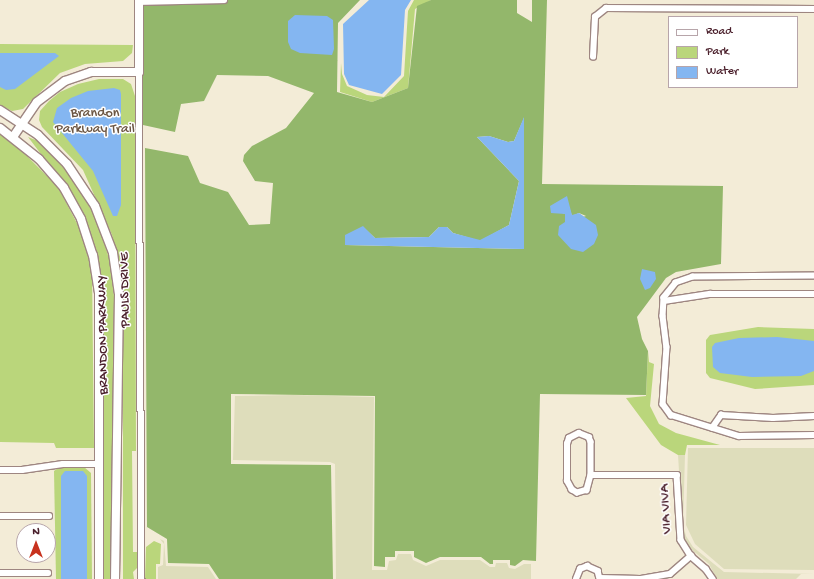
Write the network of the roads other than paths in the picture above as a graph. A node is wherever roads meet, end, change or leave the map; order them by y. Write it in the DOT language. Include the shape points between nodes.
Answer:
graph roads {
  1 [pos="224,0"];
  2 [pos="139,1"];
  3 [pos="814,9"];
  4 [pos="593,57"];
  5 [pos="139,72"];
  6 [pos="0,110"];
  7 [pos="22,123"];
  8 [pos="0,128"];
  9 [pos="14,137"];
  10 [pos="814,276"];
  11 [pos="814,294"];
  12 [pos="664,302"];
  13 [pos="814,416"];
  14 [pos="712,428"];
  15 [pos="814,435"];
  16 [pos="99,464"];
  17 [pos="0,470"];
  18 [pos="591,475"];
  19 [pos="0,516"];
  20 [pos="49,516"];
  21 [pos="691,556"];
  22 [pos="0,573"];
  23 [pos="48,573"];
  24 [pos="99,579"];
  25 [pos="115,579"];
  26 [pos="142,579"];
  27 [pos="576,579"];
  28 [pos="600,579"];
  29 [pos="641,579"];
  30 [pos="713,579"];
  1 -- 2 [label="street"];
  2 -- 5 [label="main road, PAULS DRIVE"];
  3 -- 4 [label="street" via="606,8 595,17"];
  5 -- 7 [label="main road" via="91,72 65,81 37,102"];
  5 -- 26 [label="street, PAULS DRIVE"];
  6 -- 7 [label="main road, BRANDON PARKWAY"];
  7 -- 9 [label="main road"];
  7 -- 25 [label="main road, BRANDON PARKWAY" via="53,148 80,180 102,220 114,258 119,294"];
  8 -- 9 [label="main road, BRANDON PARKWAY"];
  9 -- 16 [label="main road, BRANDON PARKWAY" via="39,159 64,188 81,219 93,255 98,294"];
  10 -- 12 [label="street" via="693,277 676,283"];
  11 -- 12 [label="street" via="710,294"];
  12 -- 14 [label="street" via="667,347 663,404 671,414"];
  13 -- 14 [label="street" via="773,418 721,415"];
  14 -- 15 [label="street" via="739,436"];
  16 -- 17 [label="street" via="63,464 22,470"];
  16 -- 24 [label="main road, BRANDON PARKWAY"];
  18 -- 18 [label="street" via="591,442 584,434 573,434 567,444 568,486 572,490 583,492 587,490"];
  18 -- 21 [label="street, VIA VIVA" via="678,474 678,525 681,540"];
  19 -- 20 [label="street"];
  21 -- 29 [label="street" via="670,574"];
  21 -- 30 [label="street, VIA VIVA" via="706,568"];
  22 -- 23 [label="street"];
  27 -- 28 [label="street" via="580,569 587,566 598,571"];
  28 -- 29 [label="street"];
}
